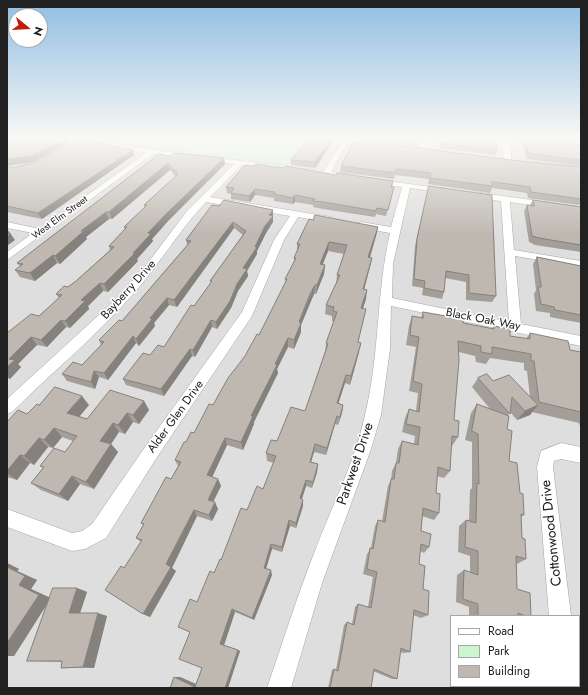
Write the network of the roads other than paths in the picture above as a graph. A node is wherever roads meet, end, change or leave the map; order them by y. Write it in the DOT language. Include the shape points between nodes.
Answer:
graph roads {
  1 [pos="126,170"];
  2 [pos="233,170"];
  3 [pos="300,170"];
  4 [pos="328,170"];
  5 [pos="326,174"];
  6 [pos="407,185"];
  7 [pos="452,192"];
  8 [pos="467,194"];
  9 [pos="205,199"];
  10 [pos="505,200"];
  11 [pos="581,210"];
  12 [pos="296,214"];
  13 [pos="7,225"];
  14 [pos="395,231"];
  15 [pos="41,232"];
  16 [pos="509,252"];
  17 [pos="7,257"];
  18 [pos="581,264"];
  19 [pos="385,301"];
  20 [pos="515,326"];
  21 [pos="581,341"];
  22 [pos="7,408"];
  23 [pos="581,455"];
  24 [pos="7,518"];
  25 [pos="560,615"];
  26 [pos="279,688"];
  1 -- 15 [label="street, West Elm Street"];
  2 -- 9 [label="street, Bayberry Drive"];
  3 -- 5 [label="street"];
  4 -- 5 [label="street"];
  5 -- 6 [label="street"];
  6 -- 7 [label="street"];
  6 -- 14 [label="street, Parkwest Drive"];
  8 -- 10 [label="street"];
  9 -- 12 [label="street"];
  9 -- 22 [label="street, Bayberry Drive" via="184,221 132,290 100,323"];
  10 -- 11 [label="street"];
  10 -- 16 [label="street"];
  12 -- 14 [label="street"];
  12 -- 24 [label="street, Alder Glen Drive" via="279,240 248,313 99,531 85,540 72,542"];
  13 -- 15 [label="street"];
  14 -- 19 [label="street, Parkwest Drive" via="388,264"];
  15 -- 17 [label="street, West Elm Street"];
  16 -- 18 [label="street"];
  16 -- 20 [label="street"];
  19 -- 20 [label="street, Black Oak Way"];
  19 -- 26 [label="street, Parkwest Drive" via="383,349 369,429 312,583"];
  20 -- 21 [label="street, Black Oak Way"];
  23 -- 25 [label="street, Cottonwood Drive" via="561,451 547,456 545,467"];
}
